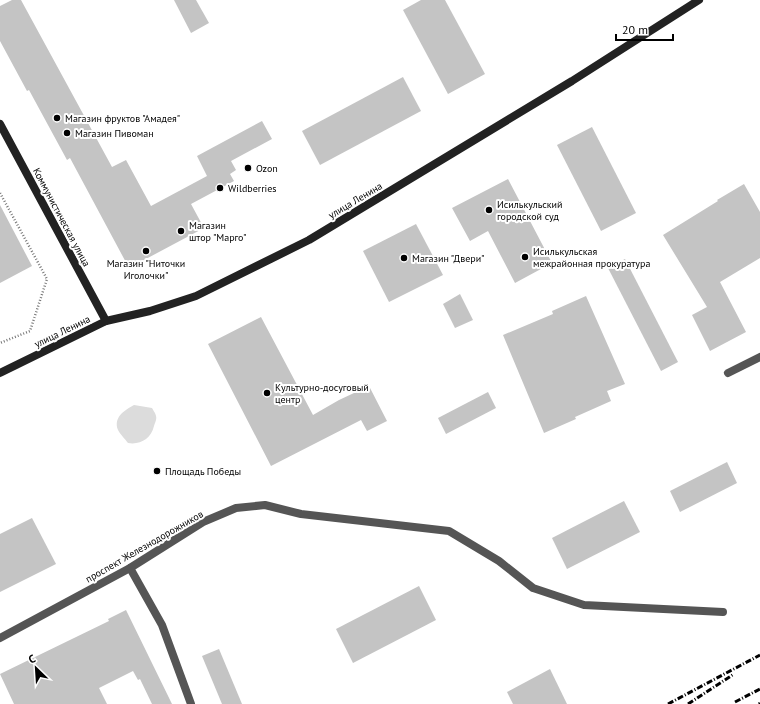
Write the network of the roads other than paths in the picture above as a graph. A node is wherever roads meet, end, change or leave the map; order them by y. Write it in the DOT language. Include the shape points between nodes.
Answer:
graph roads {
  1 [pos="699,0"];
  2 [pos="0,124"];
  3 [pos="106,321"];
  4 [pos="760,357"];
  5 [pos="0,373"];
  6 [pos="728,373"];
  7 [pos="130,568"];
  8 [pos="723,612"];
  9 [pos="0,638"];
  10 [pos="191,704"];
  1 -- 3 [label="street, улица Ленина" via="309,240 196,296 150,311"];
  2 -- 3 [label="street, Коммунистическая улица"];
  3 -- 5 [label="street, улица Ленина"];
  4 -- 6 [label="street"];
  7 -- 8 [label="street, проспект Железнодорожников" via="203,522 236,508 265,505 301,514 448,531 499,561 533,588 584,605"];
  7 -- 9 [label="street, проспект Железнодорожников"];
  7 -- 10 [label="street" via="162,625"];
}
